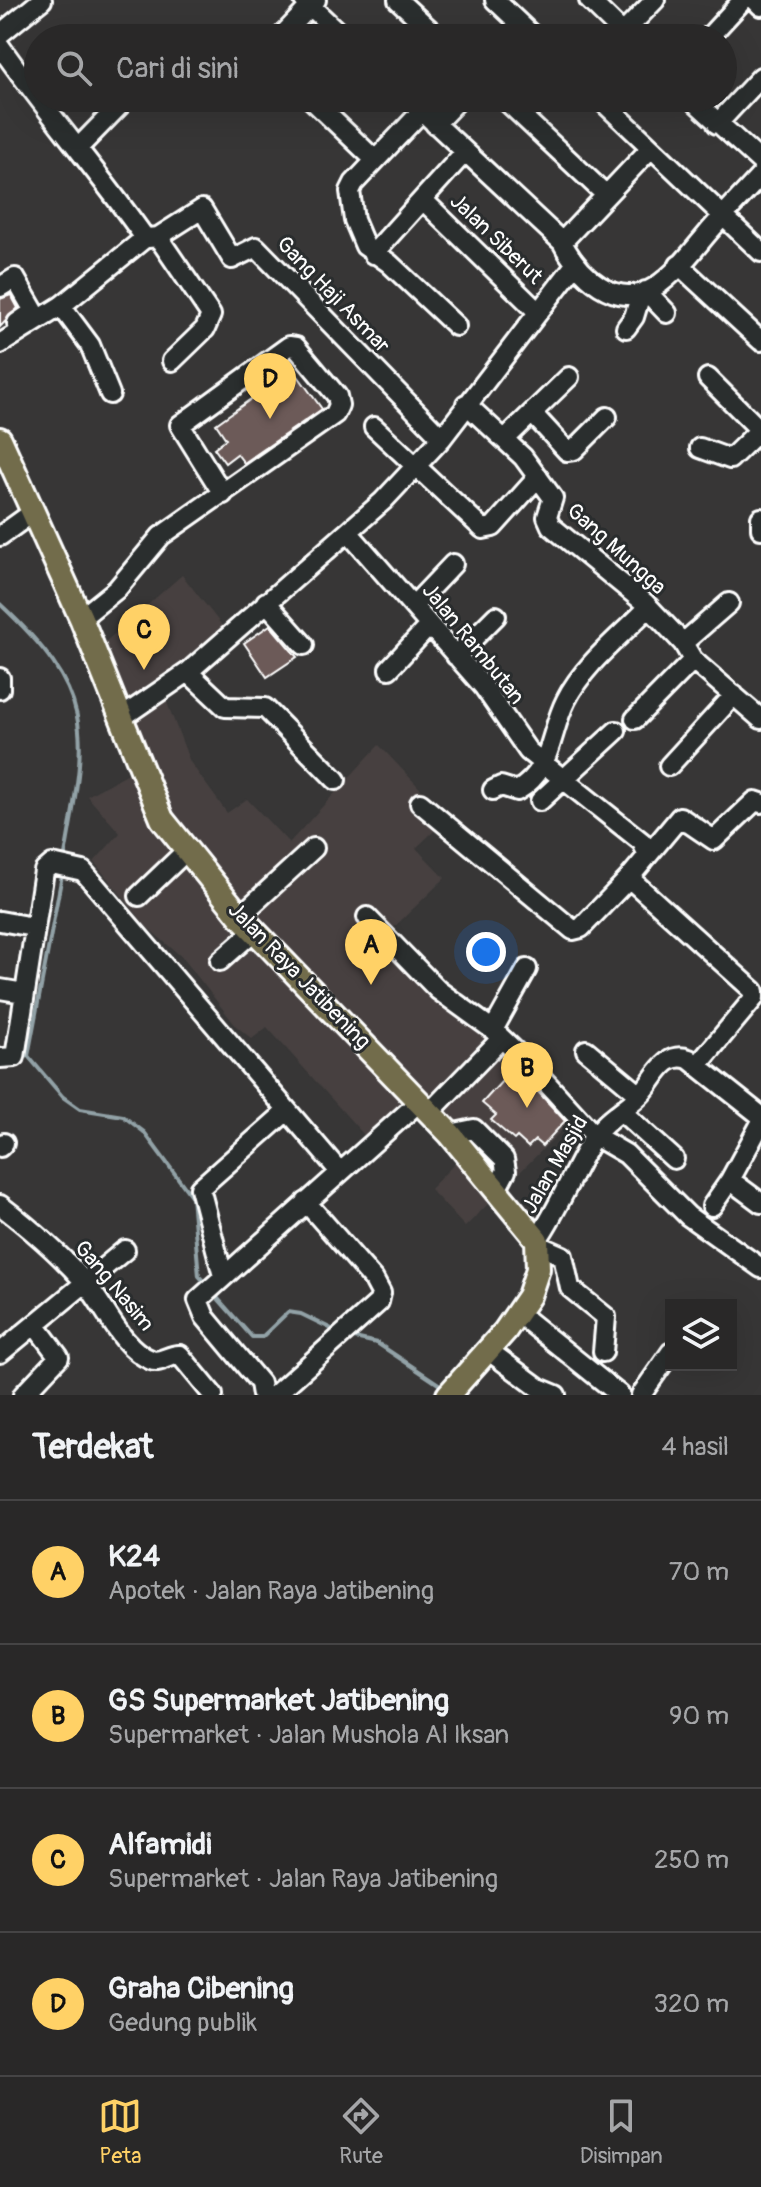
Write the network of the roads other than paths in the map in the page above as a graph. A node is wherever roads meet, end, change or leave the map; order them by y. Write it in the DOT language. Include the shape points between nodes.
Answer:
graph roads {
  1 [pos="42,0"];
  2 [pos="398,0"];
  3 [pos="589,0"];
  4 [pos="655,0"];
  5 [pos="743,0"];
  6 [pos="755,0"];
  7 [pos="310,2"];
  8 [pos="502,2"];
  9 [pos="761,6"];
  10 [pos="292,24"];
  11 [pos="331,24"];
  12 [pos="424,24"];
  13 [pos="517,24"];
  14 [pos="614,24"];
  15 [pos="636,24"];
  16 [pos="721,24"];
  17 [pos="0,34"];
  18 [pos="0,46"];
  19 [pos="761,77"];
  20 [pos="24,81"];
  21 [pos="737,103"];
  22 [pos="47,112"];
  23 [pos="113,112"];
  24 [pos="325,112"];
  25 [pos="423,112"];
  26 [pos="438,112"];
  27 [pos="518,112"];
  28 [pos="614,112"];
  29 [pos="705,112"];
  30 [pos="728,112"];
  31 [pos="429,118"];
  32 [pos="717,124"];
  33 [pos="78,148"];
  34 [pos="651,148"];
  35 [pos="465,152"];
  36 [pos="375,160"];
  37 [pos="761,162"];
  38 [pos="761,175"];
  39 [pos="606,195"];
  40 [pos="423,200"];
  41 [pos="723,216"];
  42 [pos="152,238"];
  43 [pos="562,242"];
  44 [pos="761,252"];
  45 [pos="373,254"];
  46 [pos="679,265"];
  47 [pos="574,266"];
  48 [pos="0,287"];
  49 [pos="644,292"];
  50 [pos="61,306"];
  51 [pos="538,312"];
  52 [pos="667,313"];
  53 [pos="456,326"];
  54 [pos="626,328"];
  55 [pos="0,335"];
  56 [pos="761,341"];
  57 [pos="0,344"];
  58 [pos="172,361"];
  59 [pos="569,377"];
  60 [pos="708,378"];
  61 [pos="110,394"];
  62 [pos="466,404"];
  63 [pos="532,413"];
  64 [pos="607,417"];
  65 [pos="374,427"];
  66 [pos="761,429"];
  67 [pos="442,438"];
  68 [pos="0,439"];
  69 [pos="505,439"];
  70 [pos="700,448"];
  71 [pos="416,468"];
  72 [pos="538,477"];
  73 [pos="223,494"];
  74 [pos="32,513"];
  75 [pos="761,518"];
  76 [pos="761,529"];
  77 [pos="348,532"];
  78 [pos="0,536"];
  79 [pos="453,564"];
  80 [pos="266,602"];
  81 [pos="729,603"];
  82 [pos="414,605"];
  83 [pos="649,607"];
  84 [pos="496,616"];
  85 [pos="81,618"];
  86 [pos="429,626"];
  87 [pos="683,643"];
  88 [pos="304,645"];
  89 [pos="456,656"];
  90 [pos="693,660"];
  91 [pos="389,669"];
  92 [pos="188,672"];
  93 [pos="0,678"];
  94 [pos="0,689"];
  95 [pos="734,695"];
  96 [pos="121,718"];
  97 [pos="635,719"];
  98 [pos="761,719"];
  99 [pos="616,731"];
  100 [pos="544,766"];
  101 [pos="669,766"];
  102 [pos="336,780"];
  103 [pos="565,781"];
  104 [pos="493,790"];
  105 [pos="540,801"];
  106 [pos="420,803"];
  107 [pos="761,803"];
  108 [pos="314,848"];
  109 [pos="185,852"];
  110 [pos="647,853"];
  111 [pos="629,878"];
  112 [pos="139,896"];
  113 [pos="367,917"];
  114 [pos="0,921"];
  115 [pos="248,923"];
  116 [pos="33,927"];
  117 [pos="220,961"];
  118 [pos="527,969"];
  119 [pos="0,989"];
  120 [pos="24,993"];
  121 [pos="495,1037"];
  122 [pos="586,1050"];
  123 [pos="0,1058"];
  124 [pos="698,1065"];
  125 [pos="640,1095"];
  126 [pos="425,1106"];
  127 [pos="287,1111"];
  128 [pos="621,1111"];
  129 [pos="761,1116"];
  130 [pos="761,1123"];
  131 [pos="595,1136"];
  132 [pos="674,1159"];
  133 [pos="340,1172"];
  134 [pos="730,1180"];
  135 [pos="306,1202"];
  136 [pos="761,1203"];
  137 [pos="0,1205"];
  138 [pos="712,1206"];
  139 [pos="538,1242"];
  140 [pos="125,1250"];
  141 [pos="761,1268"];
  142 [pos="85,1282"];
  143 [pos="213,1285"];
  144 [pos="519,1314"];
  145 [pos="35,1325"];
  146 [pos="489,1351"];
  147 [pos="603,1352"];
  148 [pos="0,1353"];
  149 [pos="665,1361"];
  150 [pos="451,1392"];
  151 [pos="606,1392"];
  152 [pos="23,1395"];
  153 [pos="213,1395"];
  154 [pos="262,1395"];
  155 [pos="275,1395"];
  156 [pos="556,1395"];
  157 [pos="641,1395"];
  1 -- 17 [label="street"];
  2 -- 12 [label="street"];
  3 -- 14 [label="street"];
  4 -- 15 [label="street"];
  5 -- 16 [label="street"];
  6 -- 9 [label="street"];
  7 -- 10 [label="street"];
  7 -- 11 [label="street"];
  8 -- 13 [label="street"];
  18 -- 20 [label="street"];
  19 -- 21 [label="street"];
  22 -- 33 [label="street"];
  23 -- 33 [label="street"];
  24 -- 36 [label="street"];
  25 -- 31 [label="street"];
  26 -- 31 [label="street"];
  27 -- 39 [label="street"];
  28 -- 34 [label="street"];
  29 -- 32 [label="street"];
  30 -- 32 [label="street"];
  31 -- 35 [label="street"];
  31 -- 36 [label="street"];
  32 -- 37 [label="street"];
  33 -- 42 [label="street"];
  34 -- 39 [label="street"];
  34 -- 41 [label="street"];
  35 -- 40 [label="street"];
  35 -- 43 [label="street"];
  36 -- 45 [label="street" via="350,191 358,234"];
  38 -- 41 [label="street"];
  39 -- 43 [label="street"];
  40 -- 45 [label="street"];
  40 -- 51 [label="street, Jalan Siberut"];
  41 -- 44 [label="street"];
  41 -- 46 [label="street"];
  42 -- 50 [label="street"];
  42 -- 58 [label="street" via="211,315 205,329"];
  42 -- 67 [label="street, Gang Haji Asmar" via="202,209 232,259 256,247"];
  43 -- 47 [label="street"];
  45 -- 53 [label="street"];
  46 -- 49 [label="street"];
  46 -- 56 [label="street"];
  47 -- 49 [label="street" via="610,292"];
  47 -- 51 [label="street"];
  48 -- 55 [label="street" via="15,278 34,311"];
  49 -- 52 [label="street"];
  49 -- 54 [label="street"];
  50 -- 57 [label="street"];
  50 -- 61 [label="street" via="90,345"];
  51 -- 62 [label="street"];
  59 -- 63 [label="street"];
  60 -- 66 [label="street"];
  62 -- 67 [label="street"];
  62 -- 69 [label="street, Gang Mungga"];
  63 -- 64 [label="street" via="567,451"];
  63 -- 69 [label="street"];
  65 -- 71 [label="street"];
  66 -- 70 [label="street" via="730,459"];
  67 -- 71 [label="street"];
  68 -- 74 [label="main road, Jalan Raya Jatibening"];
  69 -- 72 [label="street, Gang Mungga"];
  71 -- 72 [label="street" via="474,524 488,530"];
  71 -- 77 [label="street"];
  72 -- 83 [label="street, Gang Mungga" via="554,500 548,513 551,526"];
  73 -- 73 [label="street" via="180,425 289,346 296,347 337,396 337,410"];
  73 -- 85 [label="street" via="161,536 117,589"];
  74 -- 78 [label="street"];
  74 -- 85 [label="main road, Jalan Raya Jatibening"];
  75 -- 76 [label="street"];
  77 -- 80 [label="street"];
  77 -- 82 [label="street, Jalan Rambutan"];
  79 -- 82 [label="street"];
  80 -- 88 [label="street"];
  80 -- 92 [label="street"];
  81 -- 87 [label="street"];
  82 -- 86 [label="street, Jalan Rambutan"];
  83 -- 87 [label="street, Gang Mungga"];
  83 -- 100 [label="street" via="597,659 566,700"];
  84 -- 89 [label="street"];
  85 -- 96 [label="main road, Jalan Raya Jatibening"];
  86 -- 89 [label="street, Jalan Rambutan"];
  86 -- 91 [label="street"];
  87 -- 90 [label="street, Gang Mungga"];
  89 -- 100 [label="street, Jalan Rambutan"];
  90 -- 95 [label="street, Gang Mungga"];
  90 -- 97 [label="street"];
  92 -- 96 [label="street"];
  92 -- 102 [label="street" via="225,707 265,708"];
  93 -- 94 [label="street"];
  95 -- 98 [label="street, Gang Mungga"];
  95 -- 101 [label="street"];
  96 -- 109 [label="main road, Jalan Raya Jatibening" via="152,801"];
  99 -- 103 [label="street"];
  100 -- 103 [label="street, Jalan Rambutan"];
  100 -- 104 [label="street" via="517,791 501,786"];
  103 -- 105 [label="street"];
  103 -- 110 [label="street, Jalan Rambutan" via="642,842"];
  106 -- 111 [label="street" via="573,930"];
  107 -- 110 [label="street" via="755,801 714,840 680,817"];
  108 -- 115 [label="street"];
  109 -- 112 [label="street"];
  109 -- 115 [label="main road, Jalan Raya Jatibening"];
  110 -- 111 [label="street"];
  111 -- 124 [label="street" via="754,991 754,998"];
  113 -- 121 [label="street" via="438,990"];
  114 -- 116 [label="street"];
  115 -- 117 [label="street"];
  115 -- 126 [label="main road, Jalan Raya Jatibening"];
  116 -- 120 [label="street"];
  116 -- 127 [label="street" via="44,871 61,865 83,871"];
  118 -- 121 [label="street"];
  119 -- 120 [label="street"];
  120 -- 123 [label="street" via="15,1057"];
  121 -- 126 [label="street"];
  121 -- 131 [label="street" via="531,1066"];
  122 -- 125 [label="street"];
  124 -- 125 [label="street, Jalan Masjid" via="679,1055 670,1058"];
  124 -- 129 [label="street"];
  125 -- 128 [label="street, Jalan Masjid"];
  126 -- 133 [label="street"];
  126 -- 139 [label="main road, Jalan Raya Jatibening"];
  127 -- 133 [label="street"];
  127 -- 143 [label="street" via="200,1188"];
  128 -- 131 [label="street, Jalan Masjid"];
  128 -- 132 [label="street"];
  130 -- 134 [label="street"];
  131 -- 139 [label="street, Jalan Masjid"];
  131 -- 141 [label="street" via="626,1154 688,1216"];
  133 -- 135 [label="street"];
  134 -- 136 [label="street"];
  134 -- 138 [label="street"];
  135 -- 143 [label="street"];
  135 -- 155 [label="street" via="381,1293 379,1302 344,1336"];
  137 -- 142 [label="street, Gang Nasim"];
  139 -- 144 [label="main road" via="538,1269"];
  139 -- 147 [label="street" via="563,1256 570,1288 606,1317"];
  140 -- 142 [label="street"];
  142 -- 145 [label="street"];
  142 -- 153 [label="street, Gang Nasim" via="131,1345 158,1362 180,1355"];
  143 -- 154 [label="street" via="198,1308 260,1383"];
  144 -- 146 [label="main road"];
  144 -- 151 [label="street" via="571,1353"];
  145 -- 148 [label="street"];
  145 -- 152 [label="street" via="59,1357"];
  146 -- 150 [label="main road"];
  146 -- 156 [label="street"];
  149 -- 157 [label="street"];
}
